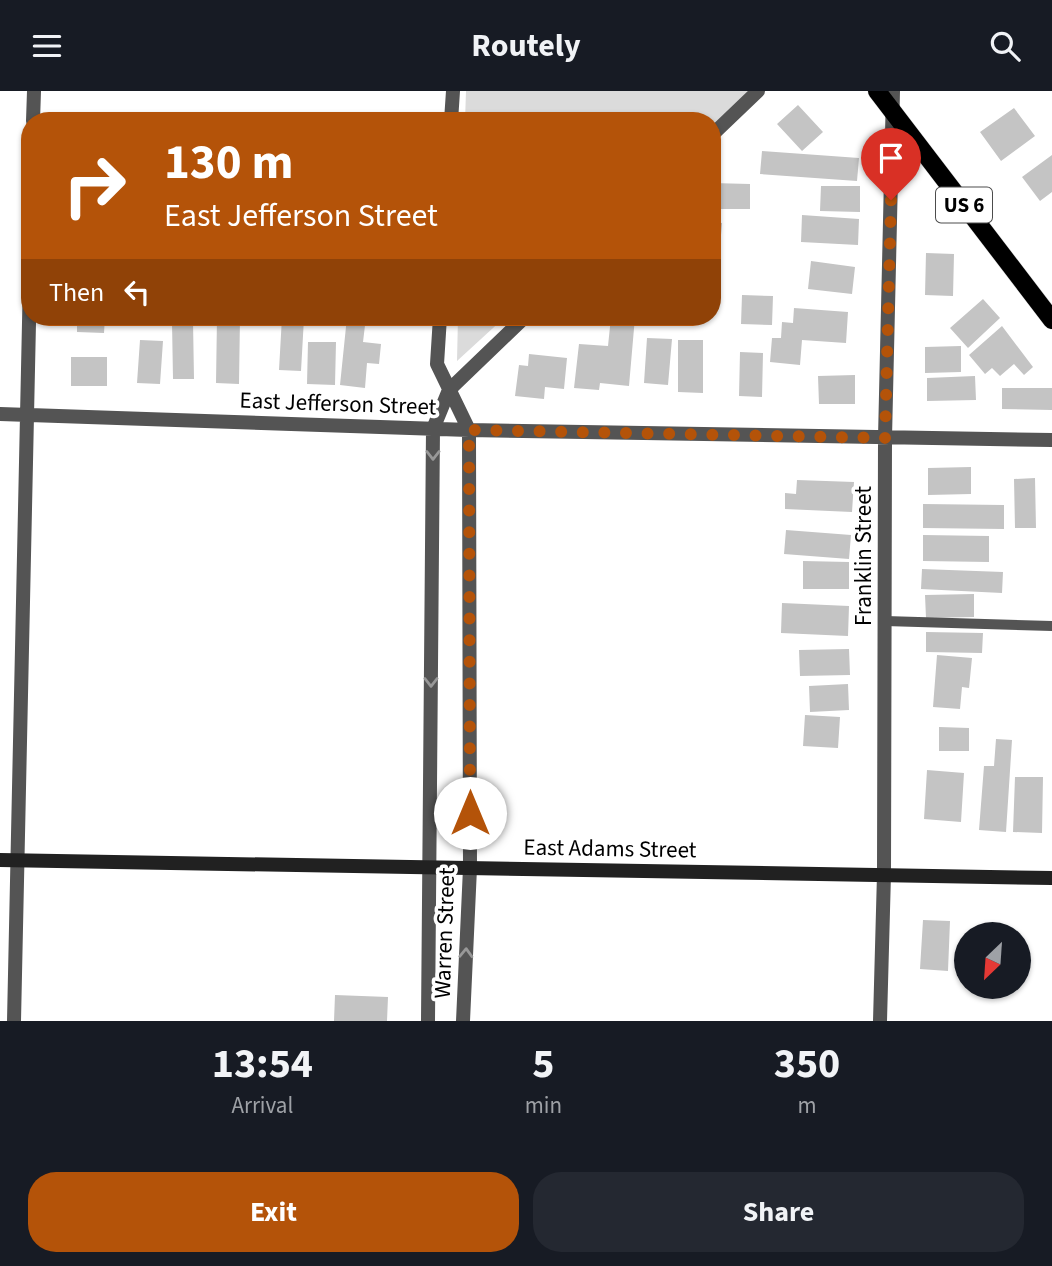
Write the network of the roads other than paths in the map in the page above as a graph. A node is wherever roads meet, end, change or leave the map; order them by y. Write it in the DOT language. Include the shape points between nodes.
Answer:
graph roads {
  1 [pos="34,91"];
  2 [pos="453,91"];
  3 [pos="758,91"];
  4 [pos="877,91"];
  5 [pos="893,91"];
  6 [pos="33,112"];
  7 [pos="452,112"];
  8 [pos="893,112"];
  9 [pos="721,126"];
  10 [pos="1052,320"];
  11 [pos="29,326"];
  12 [pos="439,326"];
  13 [pos="516,326"];
  14 [pos="449,390"];
  15 [pos="0,414"];
  16 [pos="27,414"];
  17 [pos="433,429"];
  18 [pos="469,430"];
  19 [pos="885,438"];
  20 [pos="1052,440"];
  21 [pos="886,621"];
  22 [pos="1052,626"];
  23 [pos="0,860"];
  24 [pos="17,861"];
  25 [pos="430,866"];
  26 [pos="470,868"];
  27 [pos="884,874"];
  28 [pos="1052,878"];
  29 [pos="14,1021"];
  30 [pos="428,1021"];
  31 [pos="463,1021"];
  32 [pos="880,1021"];
  1 -- 6 [label="street"];
  2 -- 7 [label="street"];
  3 -- 9 [label="street"];
  4 -- 8 [label="main road, US 6"];
  5 -- 8 [label="street, Franklin Street"];
  8 -- 10 [label="main road, US 6"];
  8 -- 19 [label="street, Franklin Street"];
  11 -- 16 [label="street"];
  12 -- 14 [label="street, Warren Street" via="437,363"];
  13 -- 14 [label="street"];
  14 -- 17 [label="street, Warren Street"];
  14 -- 18 [label="street, Warren Street"];
  15 -- 16 [label="street, East Jefferson Street"];
  16 -- 17 [label="street, East Jefferson Street"];
  16 -- 24 [label="street"];
  17 -- 18 [label="street, East Jefferson Street"];
  17 -- 25 [label="street, Warren Street, one-way"];
  18 -- 19 [label="street, East Jefferson Street"];
  18 -- 26 [label="street, Warren Street"];
  19 -- 20 [label="street, East Jefferson Street"];
  19 -- 21 [label="street, Franklin Street"];
  21 -- 22 [label="lane"];
  21 -- 27 [label="street, Franklin Street"];
  23 -- 24 [label="street, East Adams Street"];
  24 -- 25 [label="street, East Adams Street"];
  24 -- 29 [label="street"];
  25 -- 26 [label="street, East Adams Street"];
  25 -- 30 [label="street, Warren Street"];
  26 -- 27 [label="street, East Adams Street"];
  31 -- 26 [label="street, Warren Street, one-way"];
  27 -- 28 [label="street, East Adams Street"];
  27 -- 32 [label="street, Franklin Street"];
}
